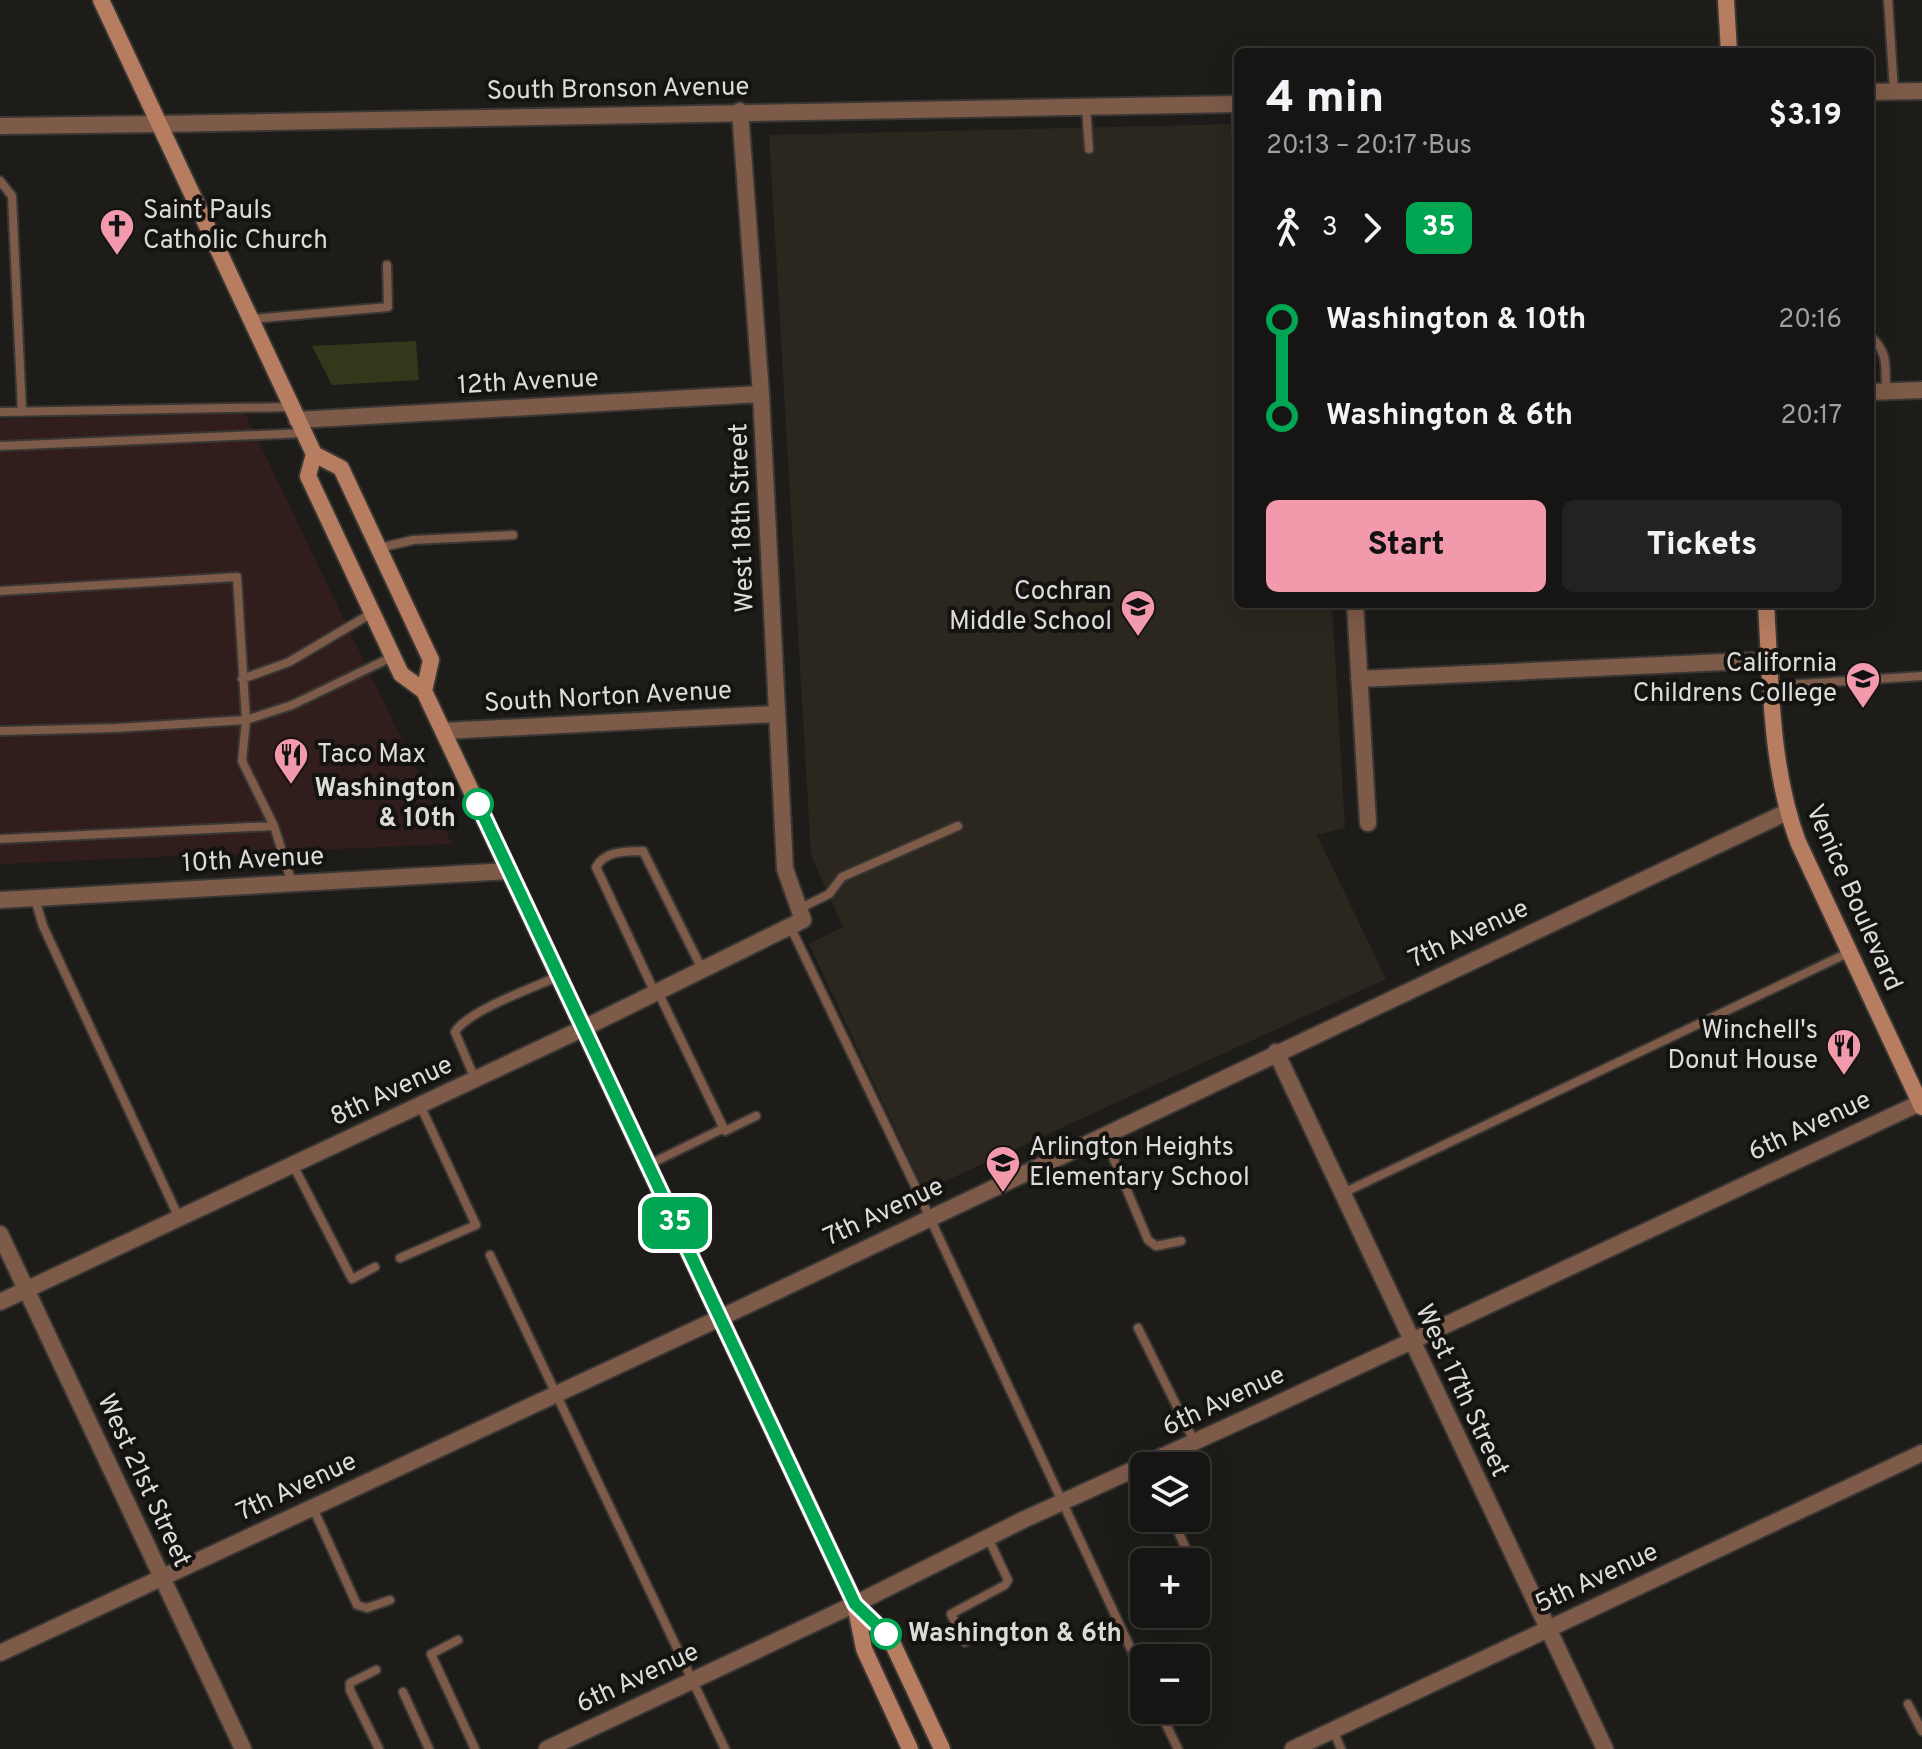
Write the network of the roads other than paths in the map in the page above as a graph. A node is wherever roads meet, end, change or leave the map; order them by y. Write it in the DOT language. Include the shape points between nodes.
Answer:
graph roads {
  1 [pos="101,0"];
  2 [pos="1726,0"];
  3 [pos="1888,0"];
  4 [pos="1729,48"];
  5 [pos="1894,91"];
  6 [pos="1922,91"];
  7 [pos="1874,92"];
  8 [pos="1234,104"];
  9 [pos="1086,106"];
  10 [pos="740,111"];
  11 [pos="159,124"];
  12 [pos="0,126"];
  13 [pos="1089,149"];
  14 [pos="0,181"];
  15 [pos="387,265"];
  16 [pos="250,319"];
  17 [pos="1874,339"];
  18 [pos="1922,390"];
  19 [pos="1878,392"];
  20 [pos="761,394"];
  21 [pos="0,412"];
  22 [pos="22,412"];
  23 [pos="297,420"];
  24 [pos="0,446"];
  25 [pos="314,454"];
  26 [pos="513,535"];
  27 [pos="378,548"];
  28 [pos="0,591"];
  29 [pos="1355,608"];
  30 [pos="1766,608"];
  31 [pos="372,612"];
  32 [pos="393,656"];
  33 [pos="1769,660"];
  34 [pos="1922,676"];
  35 [pos="242,679"];
  36 [pos="1359,679"];
  37 [pos="1771,686"];
  38 [pos="424,691"];
  39 [pos="775,714"];
  40 [pos="246,720"];
  41 [pos="0,731"];
  42 [pos="443,731"];
  43 [pos="1787,812"];
  44 [pos="1368,823"];
  45 [pos="274,826"];
  46 [pos="958,826"];
  47 [pos="0,839"];
  48 [pos="509,871"];
  49 [pos="292,883"];
  50 [pos="35,898"];
  51 [pos="0,900"];
  52 [pos="797,919"];
  53 [pos="1850,952"];
  54 [pos="702,970"];
  55 [pos="560,976"];
  56 [pos="656,993"];
  57 [pos="584,1028"];
  58 [pos="1276,1052"];
  59 [pos="476,1079"];
  60 [pos="1921,1104"];
  61 [pos="420,1105"];
  62 [pos="756,1116"];
  63 [pos="724,1128"];
  64 [pos="1103,1135"];
  65 [pos="293,1165"];
  66 [pos="648,1165"];
  67 [pos="1342,1193"];
  68 [pos="179,1218"];
  69 [pos="929,1218"];
  70 [pos="0,1234"];
  71 [pos="1181,1241"];
  72 [pos="490,1255"];
  73 [pos="400,1258"];
  74 [pos="375,1267"];
  75 [pos="26,1290"];
  76 [pos="0,1302"];
  77 [pos="720,1318"];
  78 [pos="1138,1328"];
  79 [pos="1411,1341"];
  80 [pos="557,1393"];
  81 [pos="1194,1441"];
  82 [pos="1173,1452"];
  83 [pos="1922,1453"];
  84 [pos="1130,1473"];
  85 [pos="1063,1503"];
  86 [pos="313,1507"];
  87 [pos="988,1538"];
  88 [pos="162,1578"];
  89 [pos="390,1600"];
  90 [pos="855,1604"];
  91 [pos="1548,1629"];
  92 [pos="458,1640"];
  93 [pos="965,1642"];
  94 [pos="1130,1647"];
  95 [pos="0,1653"];
  96 [pos="376,1670"];
  97 [pos="692,1680"];
  98 [pos="403,1692"];
  99 [pos="1908,1704"];
  100 [pos="1166,1724"];
  101 [pos="1333,1730"];
  102 [pos="1922,1731"];
  103 [pos="243,1749"];
  104 [pos="379,1749"];
  105 [pos="429,1749"];
  106 [pos="475,1749"];
  107 [pos="547,1749"];
  108 [pos="725,1749"];
  109 [pos="910,1749"];
  110 [pos="942,1749"];
  111 [pos="1178,1749"];
  112 [pos="1293,1749"];
  113 [pos="1341,1749"];
  114 [pos="1605,1749"];
  1 -- 11 [label="main road"];
  2 -- 4 [label="main road"];
  3 -- 5 [label="lane"];
  5 -- 6 [label="street"];
  5 -- 7 [label="street"];
  8 -- 9 [label="street, South Bronson Avenue"];
  9 -- 10 [label="street, South Bronson Avenue"];
  9 -- 13 [label="lane"];
  10 -- 11 [label="street, South Bronson Avenue"];
  10 -- 20 [label="street, West 18th Street"];
  11 -- 12 [label="street, South Bronson Avenue"];
  11 -- 16 [label="main road"];
  14 -- 22 [label="lane" via="12,196"];
  15 -- 16 [label="lane" via="388,307"];
  16 -- 23 [label="main road"];
  17 -- 19 [label="lane" via="1885,358"];
  18 -- 19 [label="street"];
  20 -- 23 [label="street, 12th Avenue"];
  20 -- 39 [label="street, West 18th Street"];
  21 -- 22 [label="lane"];
  22 -- 23 [label="lane"];
  23 -- 24 [label="lane"];
  23 -- 25 [label="main road"];
  25 -- 27 [label="main road" via="341,468"];
  25 -- 31 [label="main road" via="308,476"];
  26 -- 27 [label="lane" via="413,540"];
  27 -- 38 [label="main road" via="431,660"];
  28 -- 35 [label="lane" via="237,577"];
  29 -- 36 [label="street"];
  30 -- 33 [label="main road, Venice Boulevard"];
  31 -- 32 [label="main road"];
  31 -- 35 [label="lane" via="289,662"];
  32 -- 38 [label="main road" via="401,674"];
  32 -- 40 [label="lane" via="292,705"];
  33 -- 36 [label="street"];
  33 -- 37 [label="main road, Venice Boulevard"];
  34 -- 37 [label="lane"];
  35 -- 40 [label="lane"];
  36 -- 44 [label="street"];
  37 -- 43 [label="main road, Venice Boulevard"];
  38 -- 42 [label="main road"];
  39 -- 42 [label="street, South Norton Avenue"];
  39 -- 52 [label="street, West 18th Street" via="785,869"];
  40 -- 41 [label="lane"];
  40 -- 45 [label="lane" via="242,761"];
  42 -- 48 [label="main road"];
  43 -- 53 [label="main road, Venice Boulevard"];
  43 -- 58 [label="street, 7th Avenue"];
  45 -- 47 [label="lane"];
  45 -- 49 [label="lane"];
  46 -- 52 [label="lane" via="842,877"];
  48 -- 49 [label="street, 10th Avenue"];
  48 -- 55 [label="main road"];
  49 -- 50 [label="street, 10th Avenue"];
  50 -- 51 [label="street, 10th Avenue"];
  50 -- 68 [label="lane" via="43,926"];
  52 -- 54 [label="street, 8th Avenue"];
  52 -- 69 [label="lane"];
  53 -- 60 [label="main road, Venice Boulevard"];
  53 -- 67 [label="lane"];
  54 -- 56 [label="street, 8th Avenue"];
  54 -- 56 [label="lane" via="643,851 616,852 601,859 596,867"];
  55 -- 57 [label="main road"];
  55 -- 59 [label="lane" via="457,1027"];
  56 -- 57 [label="street, 8th Avenue"];
  56 -- 63 [label="lane"];
  57 -- 59 [label="street, 8th Avenue"];
  57 -- 66 [label="main road"];
  58 -- 64 [label="street, 7th Avenue"];
  58 -- 67 [label="street, West 17th Street"];
  59 -- 61 [label="street, 8th Avenue"];
  60 -- 79 [label="street, 6th Avenue"];
  61 -- 65 [label="street, 8th Avenue"];
  61 -- 73 [label="lane" via="476,1225"];
  62 -- 63 [label="lane"];
  63 -- 66 [label="lane"];
  64 -- 69 [label="street, 7th Avenue"];
  64 -- 71 [label="lane" via="1148,1240 1156,1246"];
  65 -- 68 [label="street, 8th Avenue"];
  65 -- 74 [label="lane" via="352,1279"];
  66 -- 77 [label="main road"];
  67 -- 79 [label="street, West 17th Street"];
  68 -- 75 [label="street, 8th Avenue"];
  69 -- 77 [label="street, 7th Avenue"];
  69 -- 85 [label="lane"];
  70 -- 75 [label="street, West 21st Street"];
  72 -- 80 [label="lane"];
  75 -- 76 [label="street, 8th Avenue"];
  75 -- 88 [label="street, West 21st Street"];
  77 -- 80 [label="street, 7th Avenue"];
  77 -- 90 [label="main road"];
  78 -- 81 [label="lane"];
  79 -- 81 [label="street, 6th Avenue"];
  79 -- 91 [label="street, West 17th Street"];
  80 -- 86 [label="street, 7th Avenue"];
  80 -- 97 [label="lane"];
  81 -- 82 [label="street, 6th Avenue"];
  83 -- 91 [label="street, 5th Avenue"];
  84 -- 85 [label="street, 6th Avenue"];
  85 -- 87 [label="street, 6th Avenue"];
  85 -- 94 [label="lane"];
  86 -- 88 [label="street, 7th Avenue"];
  86 -- 89 [label="lane" via="357,1605 367,1608"];
  87 -- 90 [label="street, 6th Avenue"];
  87 -- 93 [label="lane" via="1008,1580 951,1614"];
  88 -- 95 [label="street, 7th Avenue"];
  88 -- 103 [label="street, West 21st Street"];
  90 -- 97 [label="street, 6th Avenue"];
  90 -- 109 [label="main road" via="864,1649"];
  90 -- 110 [label="main road" via="890,1638"];
  91 -- 101 [label="street, 5th Avenue"];
  91 -- 114 [label="street, West 17th Street"];
  92 -- 106 [label="lane" via="431,1654"];
  96 -- 104 [label="lane" via="350,1683 350,1690"];
  97 -- 107 [label="street, 6th Avenue"];
  97 -- 108 [label="lane"];
  98 -- 105 [label="lane"];
  99 -- 102 [label="lane"];
  100 -- 111 [label="lane"];
  101 -- 112 [label="street, 5th Avenue"];
  101 -- 113 [label="lane"];
}
